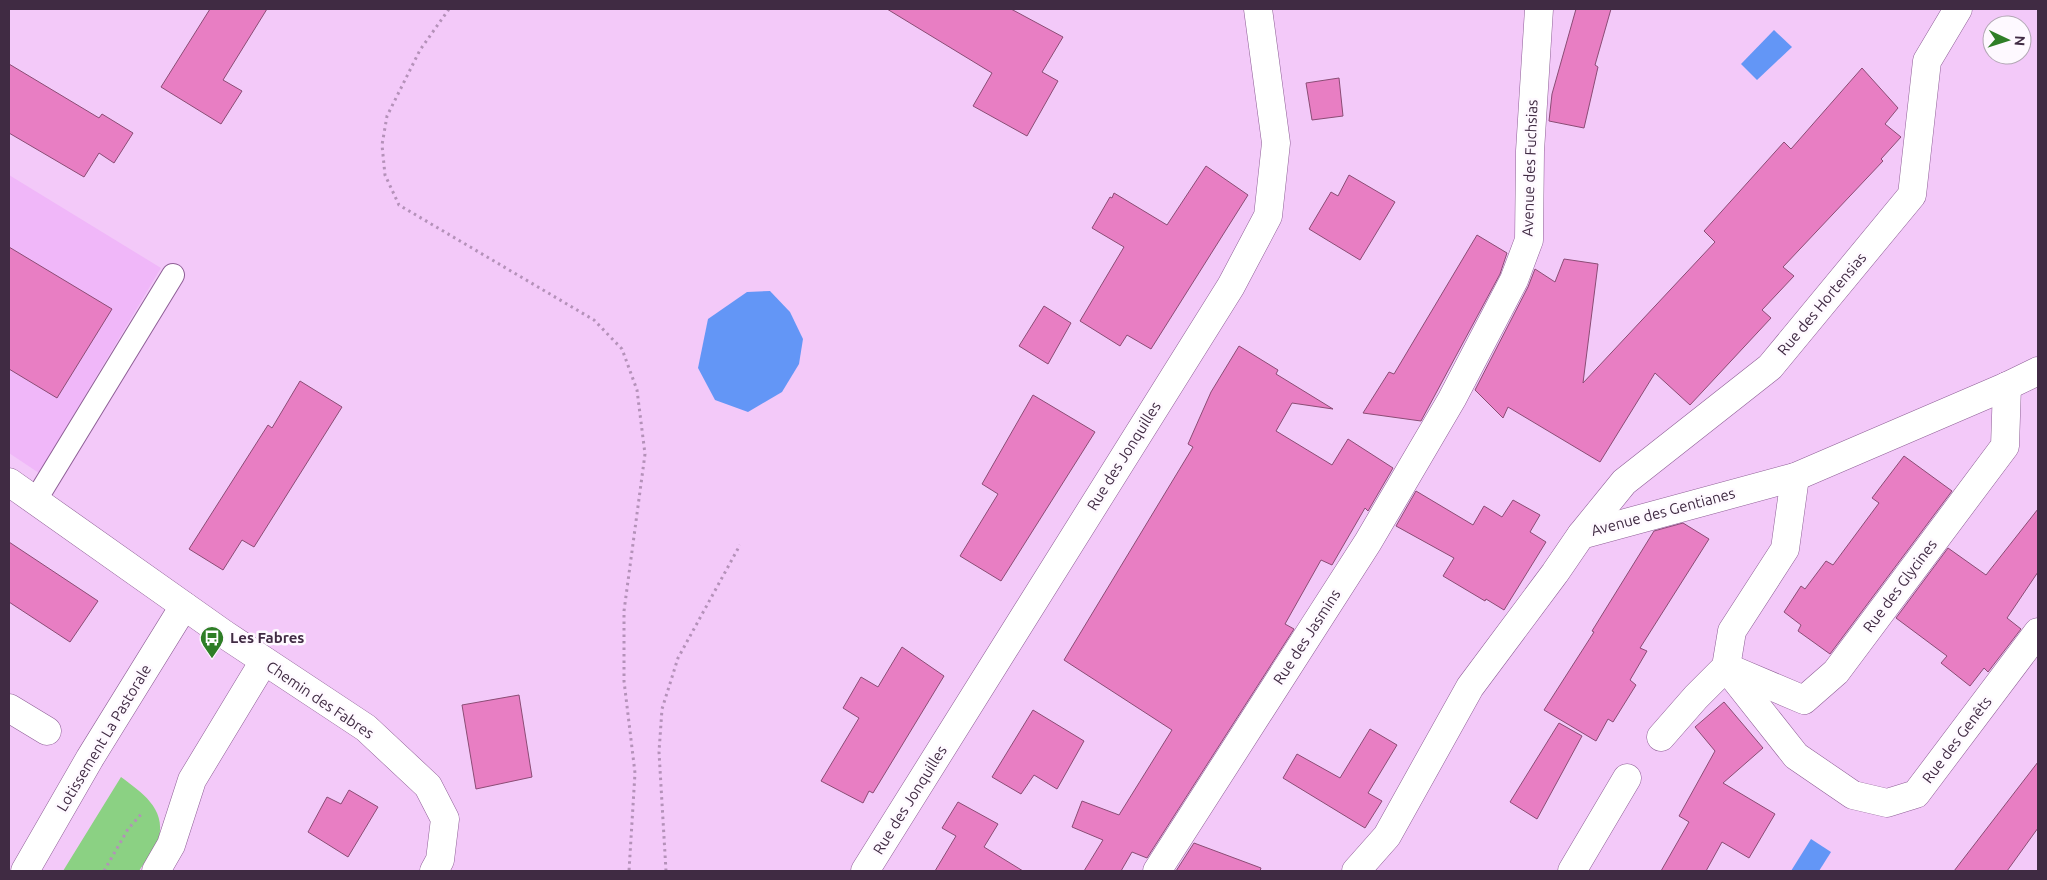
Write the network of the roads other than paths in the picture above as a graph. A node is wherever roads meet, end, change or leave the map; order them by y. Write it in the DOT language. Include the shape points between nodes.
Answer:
graph roads {
  1 [pos="1258,9"];
  2 [pos="1538,9"];
  3 [pos="1958,9"];
  4 [pos="173,276"];
  5 [pos="2038,371"];
  6 [pos="2008,386"];
  7 [pos="1452,399"];
  8 [pos="1795,477"];
  9 [pos="9,482"];
  10 [pos="36,501"];
  11 [pos="1581,535"];
  12 [pos="184,606"];
  13 [pos="2038,632"];
  14 [pos="264,661"];
  15 [pos="1726,666"];
  16 [pos="9,708"];
  17 [pos="48,731"];
  18 [pos="1661,738"];
  19 [pos="1627,778"];
  20 [pos="1360,869"];
  21 [pos="25,871"];
  22 [pos="156,871"];
  23 [pos="434,871"];
  24 [pos="865,871"];
  25 [pos="1157,871"];
  26 [pos="1572,871"];
  1 -- 24 [label="street, Rue des Jonquilles" via="1276,143 1268,216 1231,286"];
  2 -- 7 [label="street, Avenue des Fuchsias" via="1529,240 1514,280"];
  3 -- 11 [label="street, Rue des Hortensias" via="1927,61 1912,195 1770,367 1624,482"];
  4 -- 10 [label="lane"];
  5 -- 6 [label="street, Avenue des Gentianes"];
  6 -- 8 [label="street, Avenue des Gentianes"];
  6 -- 15 [label="street, Rue des Glycines" via="2005,446 1836,672 1804,700"];
  7 -- 25 [label="street, Rue des Jasmins" via="1368,542"];
  8 -- 11 [label="street, Avenue des Gentianes"];
  8 -- 15 [label="street" via="1785,549 1732,631"];
  9 -- 10 [label="street, Chemin des Fabres"];
  10 -- 12 [label="street, Chemin des Fabres"];
  11 -- 20 [label="street, Avenue des Gentianes" via="1470,687 1387,836"];
  12 -- 14 [label="street, Chemin des Fabres"];
  12 -- 21 [label="street, Lotissement La Pastorale"];
  13 -- 15 [label="street, Rue des Genêts" via="1916,794 1887,803 1853,795 1796,756"];
  14 -- 22 [label="street" via="192,780 171,845"];
  14 -- 23 [label="street, Chemin des Fabres" via="366,728 428,786 445,819 440,860"];
  15 -- 18 [label="street"];
  16 -- 17 [label="street"];
  19 -- 26 [label="street"];
}
